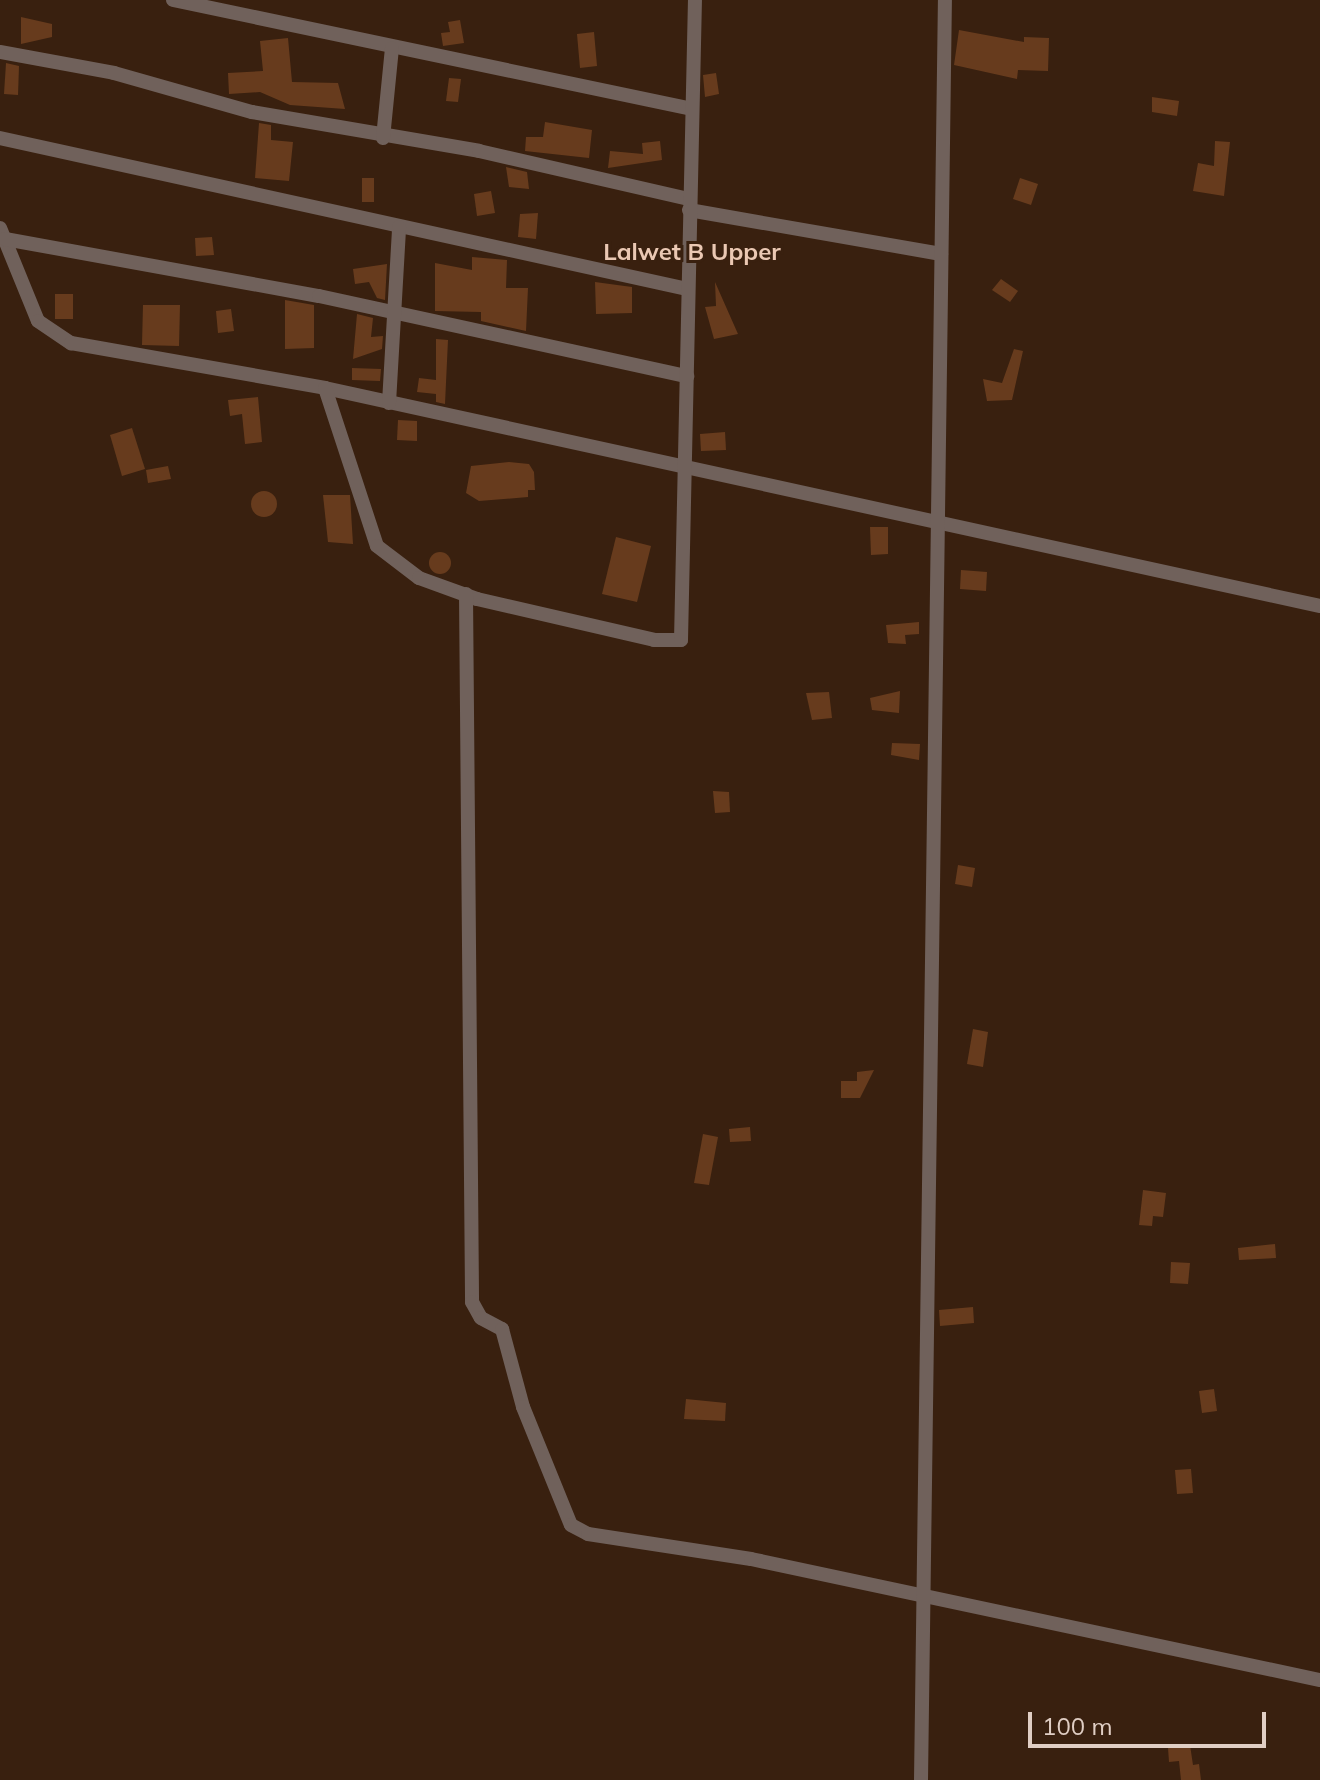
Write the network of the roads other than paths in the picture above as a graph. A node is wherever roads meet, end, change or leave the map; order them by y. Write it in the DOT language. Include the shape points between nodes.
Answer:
graph roads {
  1 [pos="173,0"];
  2 [pos="695,0"];
  3 [pos="945,0"];
  4 [pos="392,48"];
  5 [pos="0,52"];
  6 [pos="692,109"];
  7 [pos="0,138"];
  8 [pos="383,138"];
  9 [pos="689,204"];
  10 [pos="399,227"];
  11 [pos="2,233"];
  12 [pos="941,254"];
  13 [pos="687,289"];
  14 [pos="395,315"];
  15 [pos="687,376"];
  16 [pos="325,388"];
  17 [pos="389,403"];
  18 [pos="686,472"];
  19 [pos="940,527"];
  20 [pos="466,594"];
  21 [pos="1320,606"];
  22 [pos="926,1598"];
  23 [pos="1320,1680"];
  24 [pos="921,1780"];
  1 -- 4 [label="street"];
  2 -- 6 [label="street"];
  3 -- 12 [label="street"];
  4 -- 6 [label="street"];
  4 -- 8 [label="street"];
  5 -- 8 [label="street"];
  6 -- 9 [label="street"];
  7 -- 10 [label="street"];
  8 -- 9 [label="street" via="479,151"];
  9 -- 12 [label="street"];
  9 -- 13 [label="street"];
  10 -- 13 [label="street"];
  10 -- 14 [label="street"];
  11 -- 14 [label="street"];
  11 -- 16 [label="street" via="38,321 71,343"];
  12 -- 19 [label="street"];
  13 -- 15 [label="street"];
  14 -- 15 [label="street"];
  14 -- 17 [label="street"];
  15 -- 18 [label="street"];
  16 -- 17 [label="street"];
  16 -- 20 [label="street" via="377,546 419,578"];
  17 -- 18 [label="street"];
  18 -- 19 [label="street"];
  18 -- 20 [label="street" via="681,640 654,640"];
  19 -- 21 [label="street"];
  19 -- 22 [label="street"];
  20 -- 22 [label="street" via="472,1302 481,1318 502,1329 561,1506 571,1525 588,1534 751,1559"];
  22 -- 23 [label="street"];
  22 -- 24 [label="street"];
}
